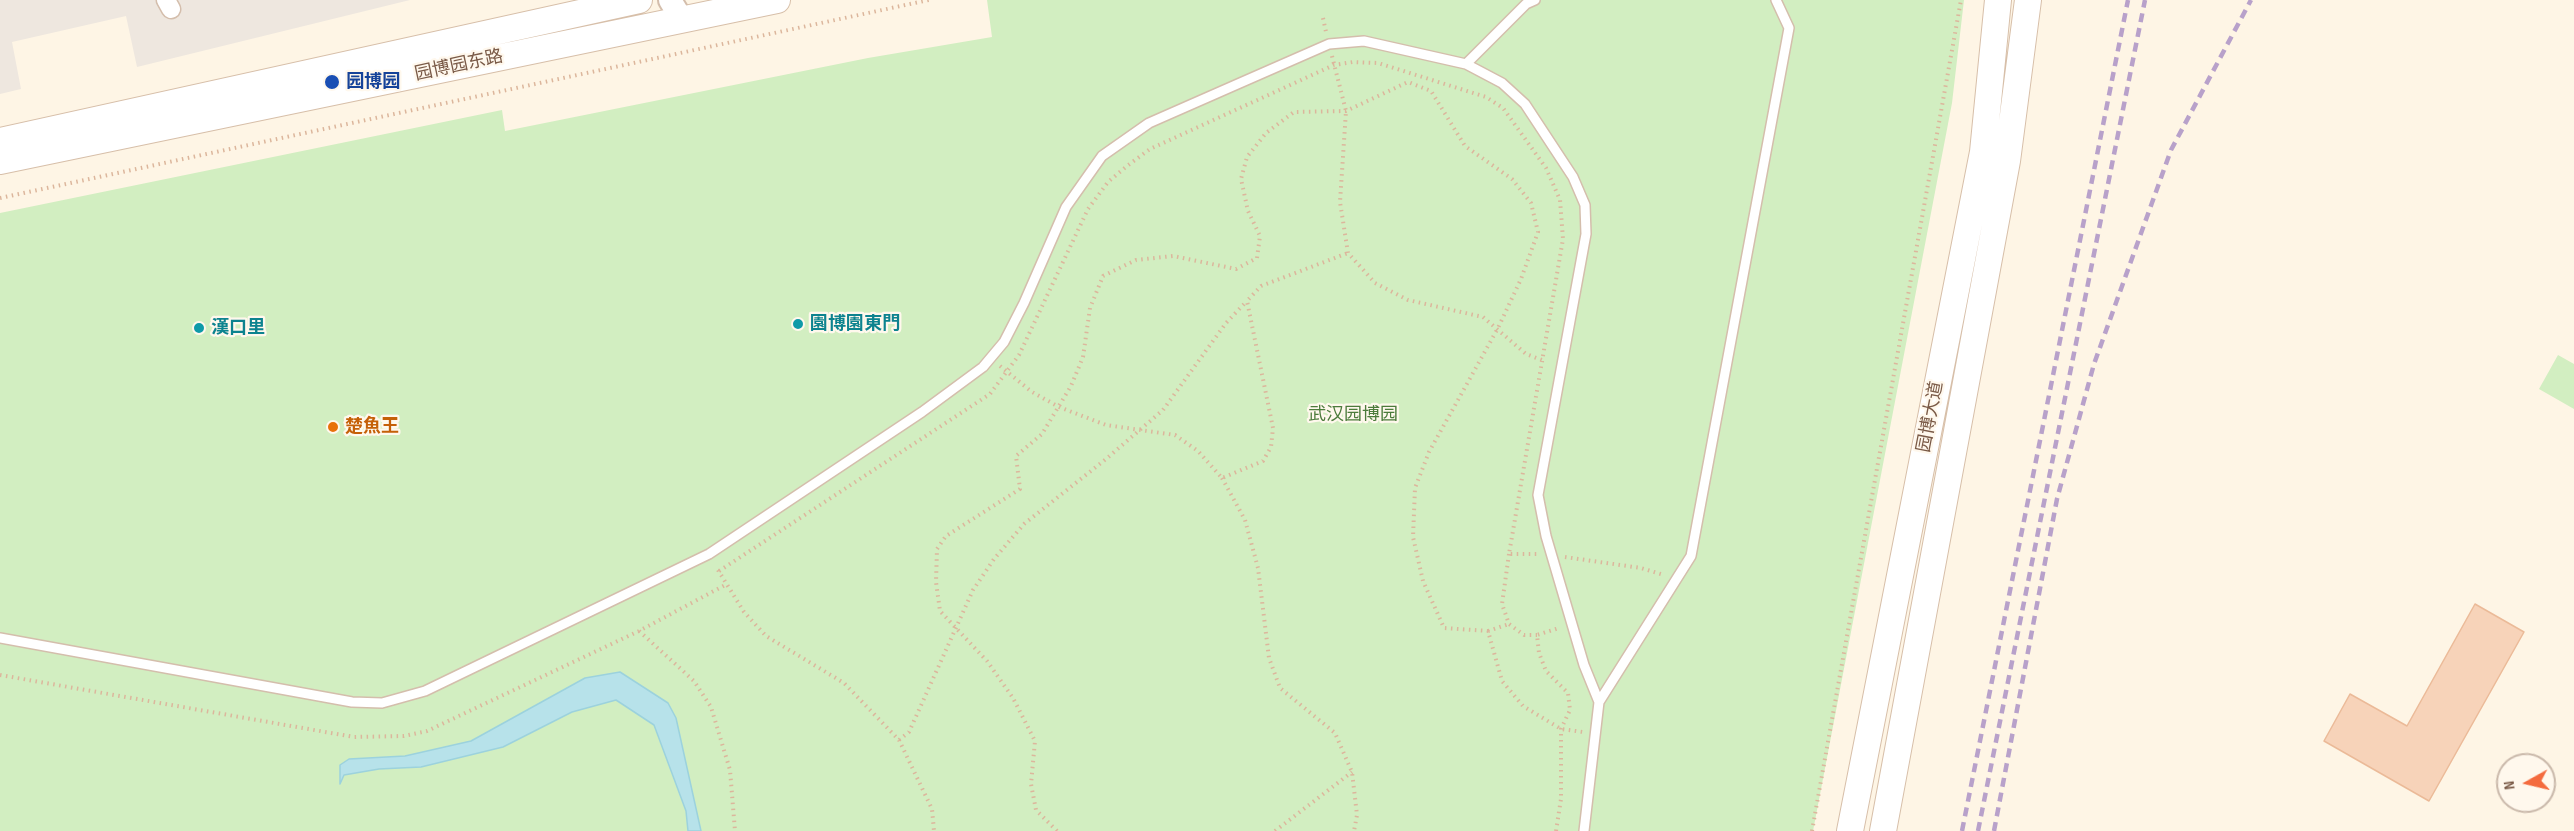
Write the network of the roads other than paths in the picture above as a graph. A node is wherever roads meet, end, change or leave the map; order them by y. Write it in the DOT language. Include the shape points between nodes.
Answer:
graph roads {
  1 [pos="639,0"];
  2 [pos="777,0"];
  3 [pos="1535,0"];
  4 [pos="1776,0"];
  5 [pos="1998,0"];
  6 [pos="2028,0"];
  7 [pos="676,10"];
  8 [pos="1466,64"];
  9 [pos="0,141"];
  10 [pos="0,161"];
  11 [pos="0,638"];
  12 [pos="1599,702"];
  13 [pos="1584,831"];
  14 [pos="1850,831"];
  15 [pos="1883,831"];
  1 -- 9 [label="main road, 园博园东路"];
  2 -- 7 [label="main road, 园博园东路"];
  3 -- 8 [label="lane" via="1526,4"];
  4 -- 12 [label="lane" via="1789,28 1691,556"];
  5 -- 14 [label="main road, 园博大道" via="1983,152"];
  6 -- 15 [label="main road, 园博大道" via="2007,161"];
  7 -- 10 [label="main road, 园博园东路"];
  8 -- 11 [label="lane" via="1364,41 1329,44 1149,123 1102,156 1066,207 1004,342 983,367 709,554 425,691 382,703 352,702"];
  8 -- 12 [label="lane" via="1502,83 1525,104 1573,177 1585,205 1586,234 1538,495 1551,554"];
  12 -- 13 [label="lane"];
}
